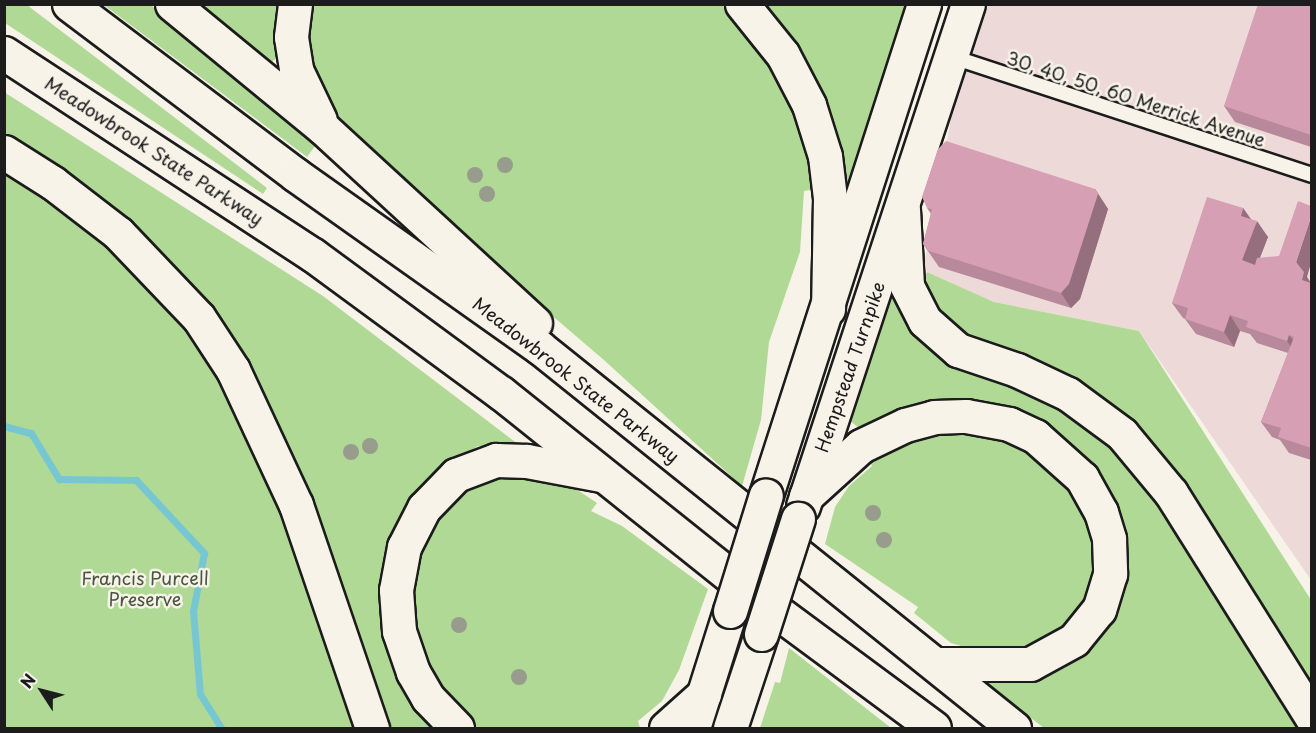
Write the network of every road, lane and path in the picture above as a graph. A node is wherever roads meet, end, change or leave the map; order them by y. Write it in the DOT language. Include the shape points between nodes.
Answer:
graph roads {
  1 [pos="69,4"];
  2 [pos="172,4"];
  3 [pos="295,4"];
  4 [pos="742,4"];
  5 [pos="924,4"];
  6 [pos="968,4"];
  7 [pos="4,53"];
  8 [pos="950,56"];
  9 [pos="323,128"];
  10 [pos="4,153"];
  11 [pos="1311,175"];
  12 [pos="903,208"];
  13 [pos="828,309"];
  14 [pos="607,476"];
  15 [pos="715,489"];
  16 [pos="802,508"];
  17 [pos="936,664"];
  18 [pos="704,694"];
  19 [pos="1311,718"];
  20 [pos="926,724"];
  21 [pos="372,729"];
  22 [pos="457,729"];
  23 [pos="666,729"];
  24 [pos="693,729"];
  25 [pos="730,729"];
  26 [pos="1014,729"];
  1 -- 15 [label="main road, Meadowbrook State Parkway" via="252,143 539,347"];
  2 -- 9 [label="main road"];
  3 -- 9 [label="main road" via="291,37 296,70"];
  4 -- 13 [label="main road" via="783,55 809,105 825,156 830,198"];
  5 -- 13 [label="main road"];
  6 -- 8 [label="main road, Hempstead Turnpike"];
  7 -- 14 [label="main road, Meadowbrook State Parkway" via="313,255"];
  8 -- 11 [label="lane, 30, 40, 50, 60 Merrick Avenue"];
  8 -- 12 [label="main road, Hempstead Turnpike"];
  9 -- 15 [label="main road"];
  10 -- 21 [label="main road" via="53,183 118,233 199,318 233,370 296,505"];
  12 -- 16 [label="main road, Hempstead Turnpike"];
  12 -- 19 [label="main road" via="907,286 925,321 958,350 1017,370 1068,394 1122,434 1171,493"];
  13 -- 18 [label="main road, bridge"];
  14 -- 20 [label="main road, Meadowbrook State Parkway" via="757,597"];
  14 -- 22 [label="main road" via="527,461 496,460 456,475 424,508 404,547 396,590 399,631 413,672 428,698"];
  15 -- 17 [label="main road, Meadowbrook State Parkway"];
  16 -- 17 [label="main road" via="861,446 904,425 934,417 966,416 1009,424 1035,436 1082,478 1101,512 1109,539 1110,574 1099,609 1074,640 1030,664"];
  16 -- 25 [label="main road, Hempstead Turnpike, bridge"];
  17 -- 26 [label="main road, Meadowbrook State Parkway"];
  18 -- 23 [label="main road"];
  18 -- 24 [label="main road"];
}
